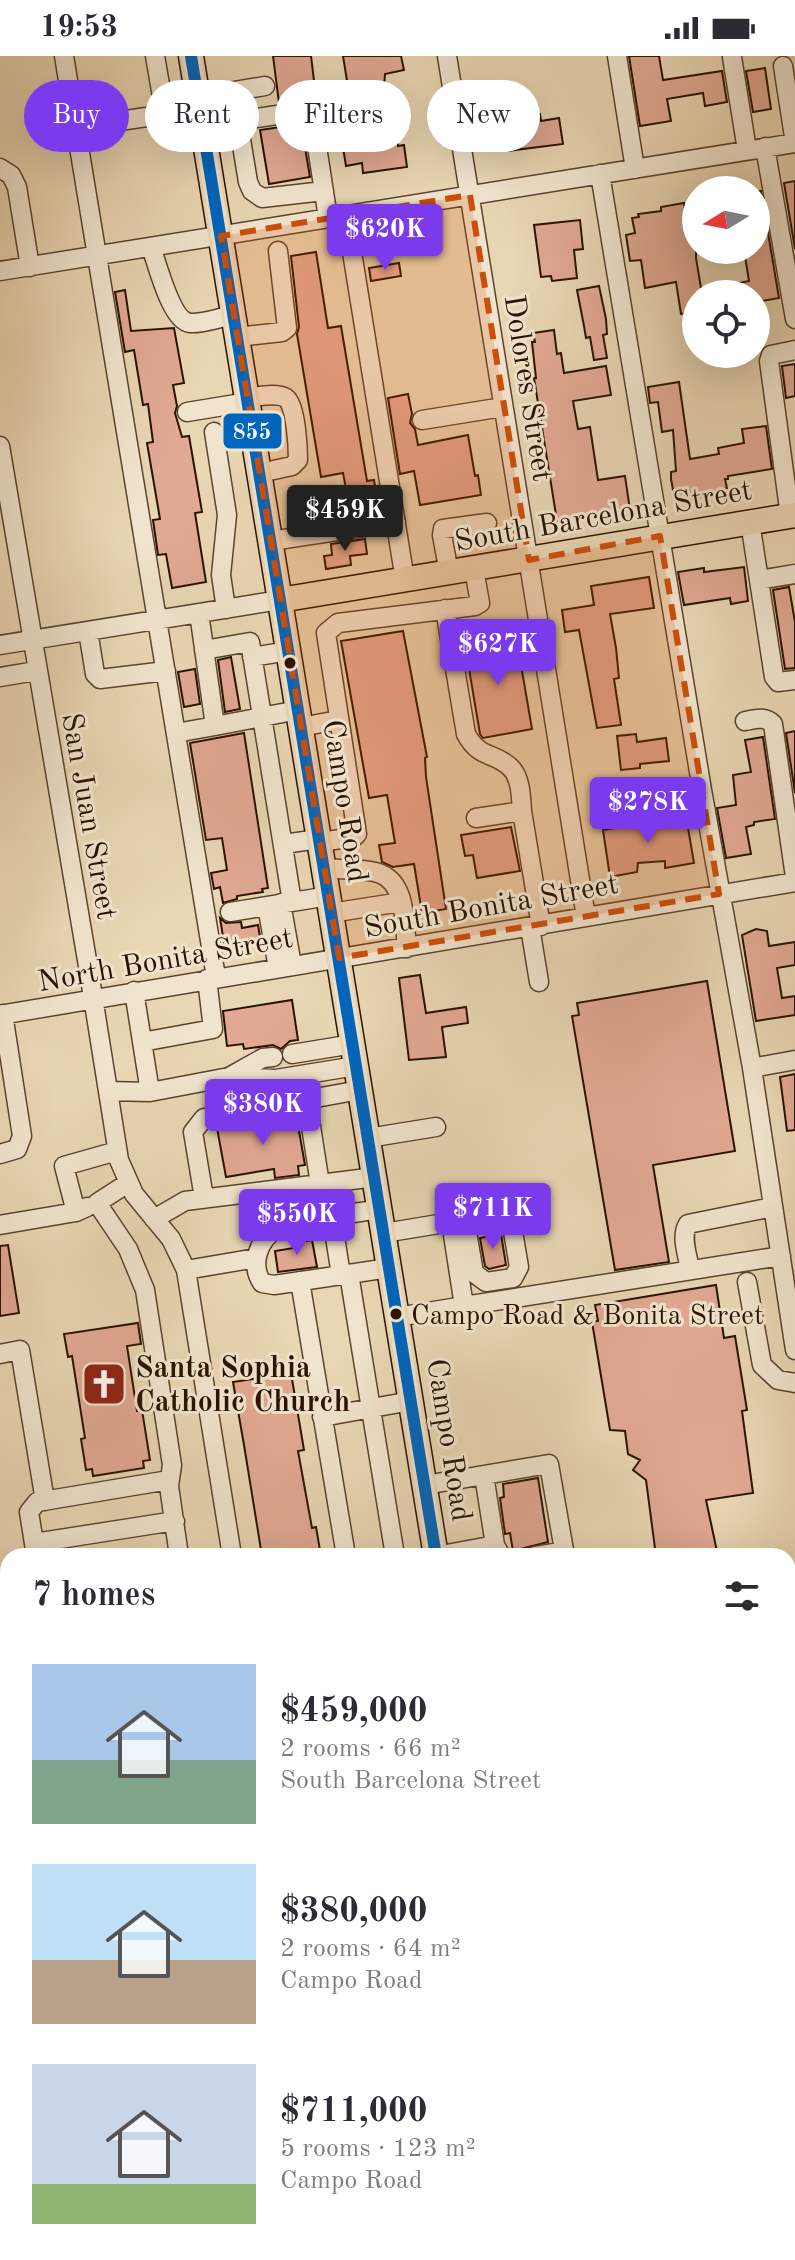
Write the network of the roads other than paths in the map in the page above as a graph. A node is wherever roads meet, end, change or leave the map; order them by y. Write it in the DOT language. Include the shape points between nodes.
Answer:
graph roads {
  1 [pos="64,56"];
  2 [pos="155,56"];
  3 [pos="447,56"];
  4 [pos="617,56"];
  5 [pos="196,57"];
  6 [pos="732,57"];
  7 [pos="783,66"];
  8 [pos="159,80"];
  9 [pos="198,80"];
  10 [pos="265,86"];
  11 [pos="259,88"];
  12 [pos="259,118"];
  13 [pos="795,143"];
  14 [pos="756,149"];
  15 [pos="207,152"];
  16 [pos="244,152"];
  17 [pos="0,168"];
  18 [pos="635,169"];
  19 [pos="600,174"];
  20 [pos="324,191"];
  21 [pos="470,195"];
  22 [pos="337,217"];
  23 [pos="221,236"];
  24 [pos="151,247"];
  25 [pos="278,251"];
  26 [pos="97,256"];
  27 [pos="30,267"];
  28 [pos="0,271"];
  29 [pos="795,319"];
  30 [pos="236,326"];
  31 [pos="795,350"];
  32 [pos="248,400"];
  33 [pos="503,407"];
  34 [pos="187,412"];
  35 [pos="422,420"];
  36 [pos="214,432"];
  37 [pos="0,446"];
  38 [pos="260,473"];
  39 [pos="792,515"];
  40 [pos="396,522"];
  41 [pos="750,522"];
  42 [pos="487,523"];
  43 [pos="660,536"];
  44 [pos="271,541"];
  45 [pos="529,560"];
  46 [pos="474,569"];
  47 [pos="795,574"];
  48 [pos="427,577"];
  49 [pos="759,580"];
  50 [pos="280,600"];
  51 [pos="226,609"];
  52 [pos="439,610"];
  53 [pos="199,613"];
  54 [pos="157,620"];
  55 [pos="88,631"];
  56 [pos="31,640"];
  57 [pos="0,645"];
  58 [pos="204,650"];
  59 [pos="289,651"];
  60 [pos="252,657"];
  61 [pos="36,671"];
  62 [pos="166,671"];
  63 [pos="0,677"];
  64 [pos="795,680"];
  65 [pos="262,717"];
  66 [pos="300,719"];
  67 [pos="338,720"];
  68 [pos="745,721"];
  69 [pos="215,726"];
  70 [pos="176,733"];
  71 [pos="522,811"];
  72 [pos="476,818"];
  73 [pos="320,841"];
  74 [pos="283,844"];
  75 [pos="324,868"];
  76 [pos="795,880"];
  77 [pos="719,894"];
  78 [pos="401,902"];
  79 [pos="280,903"];
  80 [pos="330,904"];
  81 [pos="230,912"];
  82 [pos="586,917"];
  83 [pos="536,927"];
  84 [pos="407,948"];
  85 [pos="339,958"];
  86 [pos="285,966"];
  87 [pos="212,978"];
  88 [pos="539,982"];
  89 [pos="134,991"];
  90 [pos="93,999"];
  91 [pos="1,1014"];
  92 [pos="142,1042"];
  93 [pos="355,1055"];
  94 [pos="795,1060"];
  95 [pos="752,1068"];
  96 [pos="229,1077"];
  97 [pos="360,1090"];
  98 [pos="108,1091"];
  99 [pos="150,1092"];
  100 [pos="307,1101"];
  101 [pos="436,1127"];
  102 [pos="368,1138"];
  103 [pos="117,1151"];
  104 [pos="0,1154"];
  105 [pos="375,1177"];
  106 [pos="128,1183"];
  107 [pos="320,1184"];
  108 [pos="204,1198"];
  109 [pos="97,1203"];
  110 [pos="773,1207"];
  111 [pos="76,1212"];
  112 [pos="510,1214"];
  113 [pos="332,1218"];
  114 [pos="154,1219"];
  115 [pos="465,1220"];
  116 [pos="382,1221"];
  117 [pos="0,1225"];
  118 [pos="287,1225"];
  119 [pos="781,1256"];
  120 [pos="256,1258"];
  121 [pos="389,1268"];
  122 [pos="186,1270"];
  123 [pos="690,1270"];
  124 [pos="343,1273"];
  125 [pos="300,1281"];
  126 [pos="747,1282"];
  127 [pos="790,1285"];
  128 [pos="464,1306"];
  129 [pos="397,1317"];
  130 [pos="795,1350"];
  131 [pos="0,1354"];
  132 [pos="795,1383"];
  133 [pos="411,1401"];
  134 [pos="370,1409"];
  135 [pos="322,1417"];
  136 [pos="484,1475"];
  137 [pos="169,1480"];
  138 [pos="425,1485"];
  139 [pos="45,1501"];
  140 [pos="175,1521"];
  141 [pos="35,1548"];
  142 [pos="45,1548"];
  143 [pos="178,1548"];
  144 [pos="231,1548"];
  145 [pos="345,1548"];
  146 [pos="394,1548"];
  147 [pos="435,1548"];
  148 [pos="497,1548"];
  149 [pos="564,1548"];
  1 -- 26 [label="street"];
  2 -- 8 [label="street"];
  3 -- 21 [label="street, Dolores Street"];
  4 -- 18 [label="street"];
  5 -- 9 [label="main road, Campo Road"];
  6 -- 14 [label="street"];
  7 -- 13 [label="street"];
  10 -- 11 [label="street"];
  12 -- 20 [label="street" via="312,114"];
  13 -- 14 [label="street"];
  14 -- 18 [label="street"];
  14 -- 29 [label="street"];
  15 -- 23 [label="main road, Campo Road"];
  16 -- 20 [label="street" via="252,191 262,198"];
  17 -- 27 [label="street" via="17,187"];
  18 -- 19 [label="street"];
  19 -- 21 [label="street"];
  19 -- 43 [label="street"];
  20 -- 22 [label="street"];
  21 -- 22 [label="street"];
  21 -- 33 [label="street, Dolores Street"];
  22 -- 23 [label="street"];
  22 -- 40 [label="street"];
  23 -- 24 [label="street"];
  23 -- 30 [label="main road, Campo Road"];
  24 -- 26 [label="street"];
  24 -- 30 [label="street" via="180,318"];
  25 -- 30 [label="street" via="287,328 282,332"];
  26 -- 27 [label="street"];
  26 -- 54 [label="street"];
  27 -- 28 [label="street"];
  30 -- 32 [label="main road, Campo Road"];
  31 -- 39 [label="street" via="771,355 769,361"];
  32 -- 34 [label="street"];
  32 -- 38 [label="main road, Campo Road"];
  32 -- 38 [label="street" via="275,395 292,406 298,460"];
  33 -- 35 [label="street"];
  33 -- 45 [label="street, Dolores Street"];
  36 -- 51 [label="street" via="227,515 221,575"];
  37 -- 56 [label="street, San Juan Street"];
  38 -- 44 [label="main road, Campo Road"];
  39 -- 41 [label="main road, South Barcelona Street"];
  40 -- 44 [label="street"];
  40 -- 48 [label="street"];
  41 -- 43 [label="main road, South Barcelona Street"];
  41 -- 49 [label="street"];
  42 -- 48 [label="street" via="443,529"];
  43 -- 45 [label="main road, South Barcelona Street"];
  43 -- 77 [label="street"];
  44 -- 50 [label="main road, Campo Road"];
  45 -- 46 [label="main road, South Barcelona Street"];
  45 -- 82 [label="street, Dolores Street"];
  46 -- 48 [label="main road, South Barcelona Street"];
  46 -- 52 [label="street" via="480,603"];
  47 -- 49 [label="street"];
  48 -- 50 [label="main road, South Barcelona Street"];
  48 -- 52 [label="street"];
  49 -- 64 [label="street" via="774,677 778,682"];
  50 -- 51 [label="street"];
  50 -- 59 [label="main road, Campo Road"];
  51 -- 53 [label="street"];
  52 -- 67 [label="street" via="330,627 326,645"];
  52 -- 71 [label="street" via="466,734 473,748 511,768"];
  53 -- 54 [label="street"];
  53 -- 58 [label="street"];
  54 -- 55 [label="street"];
  54 -- 62 [label="street"];
  55 -- 56 [label="street"];
  55 -- 62 [label="street" via="100,679"];
  56 -- 57 [label="street"];
  56 -- 61 [label="street, San Juan Street"];
  58 -- 60 [label="street" via="250,642"];
  58 -- 69 [label="street"];
  59 -- 60 [label="street"];
  59 -- 66 [label="main road, Campo Road"];
  60 -- 65 [label="street"];
  61 -- 63 [label="street"];
  61 -- 90 [label="street, San Juan Street"];
  62 -- 70 [label="street"];
  65 -- 66 [label="street"];
  65 -- 69 [label="street"];
  65 -- 74 [label="street"];
  66 -- 67 [label="street"];
  66 -- 73 [label="main road, Campo Road"];
  67 -- 73 [label="street" via="357,834"];
  68 -- 76 [label="street" via="763,718 773,724"];
  69 -- 70 [label="street"];
  70 -- 87 [label="street"];
  71 -- 72 [label="street"];
  71 -- 83 [label="street"];
  73 -- 74 [label="street"];
  73 -- 75 [label="main road, Campo Road"];
  74 -- 79 [label="street"];
  75 -- 78 [label="street" via="380,873 395,885"];
  75 -- 80 [label="main road, Campo Road"];
  76 -- 77 [label="street, South Bonita Street"];
  77 -- 82 [label="street, South Bonita Street"];
  77 -- 95 [label="street"];
  78 -- 80 [label="street"];
  78 -- 84 [label="street"];
  79 -- 80 [label="street"];
  79 -- 81 [label="street"];
  79 -- 86 [label="street"];
  80 -- 85 [label="main road, Campo Road"];
  82 -- 83 [label="street, South Bonita Street"];
  83 -- 84 [label="street, South Bonita Street"];
  83 -- 88 [label="street"];
  84 -- 85 [label="street, South Bonita Street"];
  85 -- 86 [label="street, North Bonita Street"];
  85 -- 93 [label="main road, Campo Road"];
  86 -- 87 [label="street, North Bonita Street"];
  87 -- 89 [label="street, North Bonita Street"];
  87 -- 92 [label="street" via="213,1029"];
  89 -- 90 [label="street, North Bonita Street"];
  89 -- 92 [label="street"];
  90 -- 91 [label="street, North Bonita Street"];
  90 -- 98 [label="street, San Juan Street"];
  91 -- 104 [label="street" via="22,1136 17,1149"];
  92 -- 99 [label="street"];
  93 -- 96 [label="street" via="276,1079"];
  93 -- 96 [label="street" via="263,1058"];
  93 -- 97 [label="main road, Campo Road"];
  94 -- 95 [label="street"];
  95 -- 110 [label="street"];
  96 -- 99 [label="street"];
  97 -- 100 [label="street"];
  97 -- 102 [label="main road, Campo Road"];
  98 -- 99 [label="street"];
  98 -- 103 [label="street, San Juan Street"];
  100 -- 107 [label="street"];
  100 -- 108 [label="street" via="204,1118 193,1132"];
  101 -- 102 [label="street"];
  102 -- 105 [label="main road, Campo Road"];
  103 -- 106 [label="street, San Juan Street"];
  103 -- 111 [label="street" via="64,1166"];
  105 -- 107 [label="street"];
  105 -- 116 [label="main road, Campo Road"];
  106 -- 109 [label="street"];
  106 -- 114 [label="street, San Juan Street"];
  107 -- 108 [label="street"];
  108 -- 114 [label="street" via="185,1201"];
  109 -- 111 [label="street"];
  109 -- 137 [label="street" via="128,1249 147,1298 172,1465"];
  110 -- 119 [label="street"];
  110 -- 123 [label="street" via="688,1224"];
  111 -- 117 [label="street"];
  112 -- 115 [label="street" via="519,1267 513,1278 486,1282 474,1273"];
  113 -- 116 [label="street"];
  113 -- 118 [label="street"];
  113 -- 124 [label="street"];
  114 -- 122 [label="street, San Juan Street"];
  116 -- 121 [label="main road, Campo Road"];
  116 -- 128 [label="street" via="451,1222"];
  118 -- 120 [label="street" via="266,1238"];
  118 -- 124 [label="street" via="267,1251 269,1276 277,1280"];
  119 -- 123 [label="street"];
  119 -- 127 [label="street"];
  120 -- 122 [label="street"];
  120 -- 125 [label="street" via="262,1283"];
  121 -- 124 [label="street"];
  121 -- 129 [label="main road, Campo Road"];
  122 -- 144 [label="street, San Juan Street"];
  123 -- 128 [label="street"];
  124 -- 125 [label="street"];
  124 -- 134 [label="street"];
  125 -- 135 [label="street"];
  126 -- 132 [label="street" via="762,1365 778,1380"];
  127 -- 130 [label="street"];
  128 -- 129 [label="street"];
  129 -- 133 [label="main road, Campo Road"];
  131 -- 139 [label="street" via="20,1350"];
  133 -- 134 [label="street"];
  133 -- 138 [label="main road, Campo Road"];
  134 -- 135 [label="street"];
  134 -- 146 [label="street"];
  135 -- 145 [label="street"];
  136 -- 138 [label="street"];
  136 -- 148 [label="street"];
  136 -- 149 [label="street" via="549,1464"];
  137 -- 139 [label="street"];
  137 -- 140 [label="street"];
  138 -- 147 [label="main road, Campo Road"];
  139 -- 141 [label="street" via="29,1512"];
  140 -- 142 [label="street"];
  140 -- 143 [label="street"];
}
